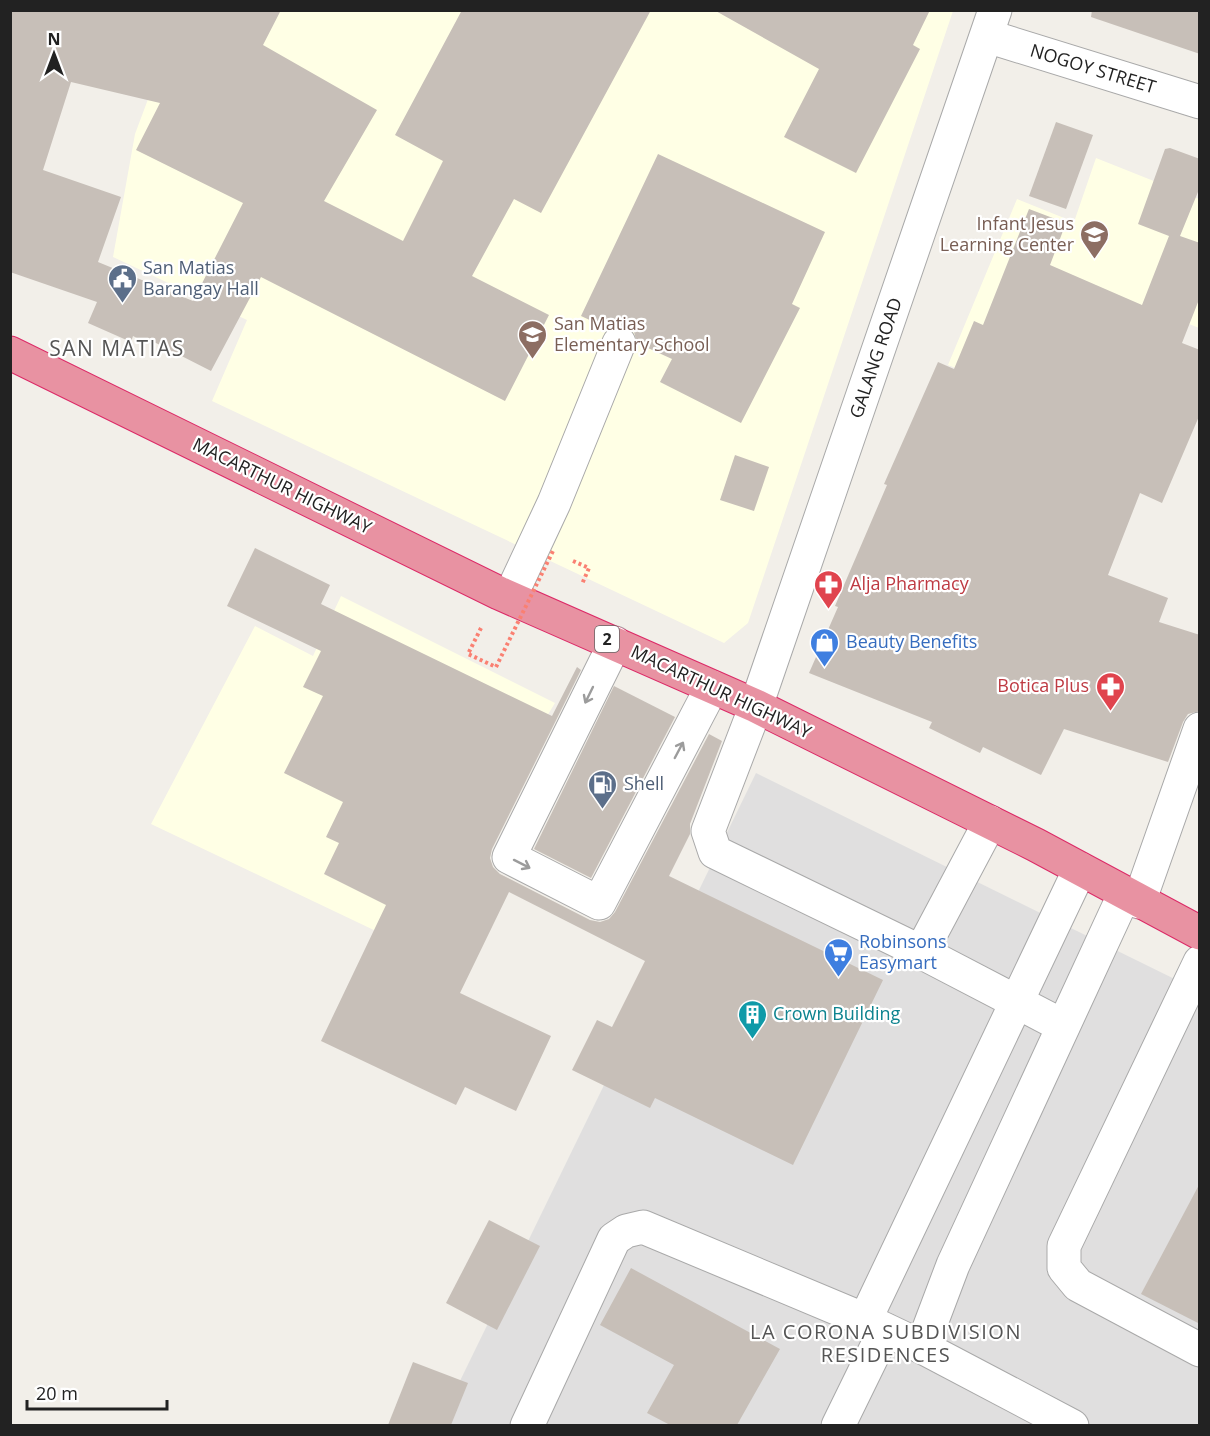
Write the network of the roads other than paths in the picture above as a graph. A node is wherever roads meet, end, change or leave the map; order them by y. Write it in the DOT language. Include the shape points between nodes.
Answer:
graph roads {
  1 [pos="991,23"];
  2 [pos="1200,102"];
  3 [pos="619,343"];
  4 [pos="10,353"];
  5 [pos="510,597"];
  6 [pos="615,643"];
  7 [pos="712,687"];
  8 [pos="756,706"];
  9 [pos="1200,729"];
  10 [pos="990,822"];
  11 [pos="1080,868"];
  12 [pos="1132,898"];
  13 [pos="1200,933"];
  14 [pos="921,952"];
  15 [pos="1200,962"];
  16 [pos="1017,1003"];
  17 [pos="1063,1026"];
  18 [pos="875,1325"];
  19 [pos="922,1347"];
  20 [pos="1200,1350"];
  21 [pos="527,1425"];
  22 [pos="838,1425"];
  23 [pos="1072,1425"];
  1 -- 2 [label="street, NOGOY STREET"];
  1 -- 8 [label="street, GALANG ROAD"];
  3 -- 5 [label="street" via="554,503"];
  4 -- 5 [label="highway, MACARTHUR HIGHWAY / 2"];
  5 -- 6 [label="highway, MACARTHUR HIGHWAY / 2"];
  6 -- 7 [label="highway, MACARTHUR HIGHWAY / 2"];
  6 -- 7 [label="street, one-way" via="509,857 598,903"];
  7 -- 8 [label="highway, MACARTHUR HIGHWAY / 2"];
  8 -- 10 [label="highway, MACARTHUR HIGHWAY / 2"];
  8 -- 14 [label="street, GALANG ROAD" via="708,831 715,852"];
  9 -- 12 [label="street"];
  10 -- 11 [label="highway, MACARTHUR HIGHWAY / 2"];
  10 -- 14 [label="street"];
  11 -- 12 [label="highway, MACARTHUR HIGHWAY / 2"];
  11 -- 16 [label="street"];
  12 -- 13 [label="highway, MACARTHUR HIGHWAY / 2"];
  12 -- 17 [label="street"];
  14 -- 16 [label="street, GALANG ROAD"];
  15 -- 20 [label="street" via="1064,1246 1064,1268 1078,1285"];
  16 -- 17 [label="street, GALANG ROAD"];
  16 -- 18 [label="street"];
  17 -- 19 [label="street" via="953,1265"];
  18 -- 19 [label="street"];
  18 -- 21 [label="street" via="643,1227 626,1231 614,1239"];
  18 -- 22 [label="street"];
  19 -- 23 [label="street"];
}
